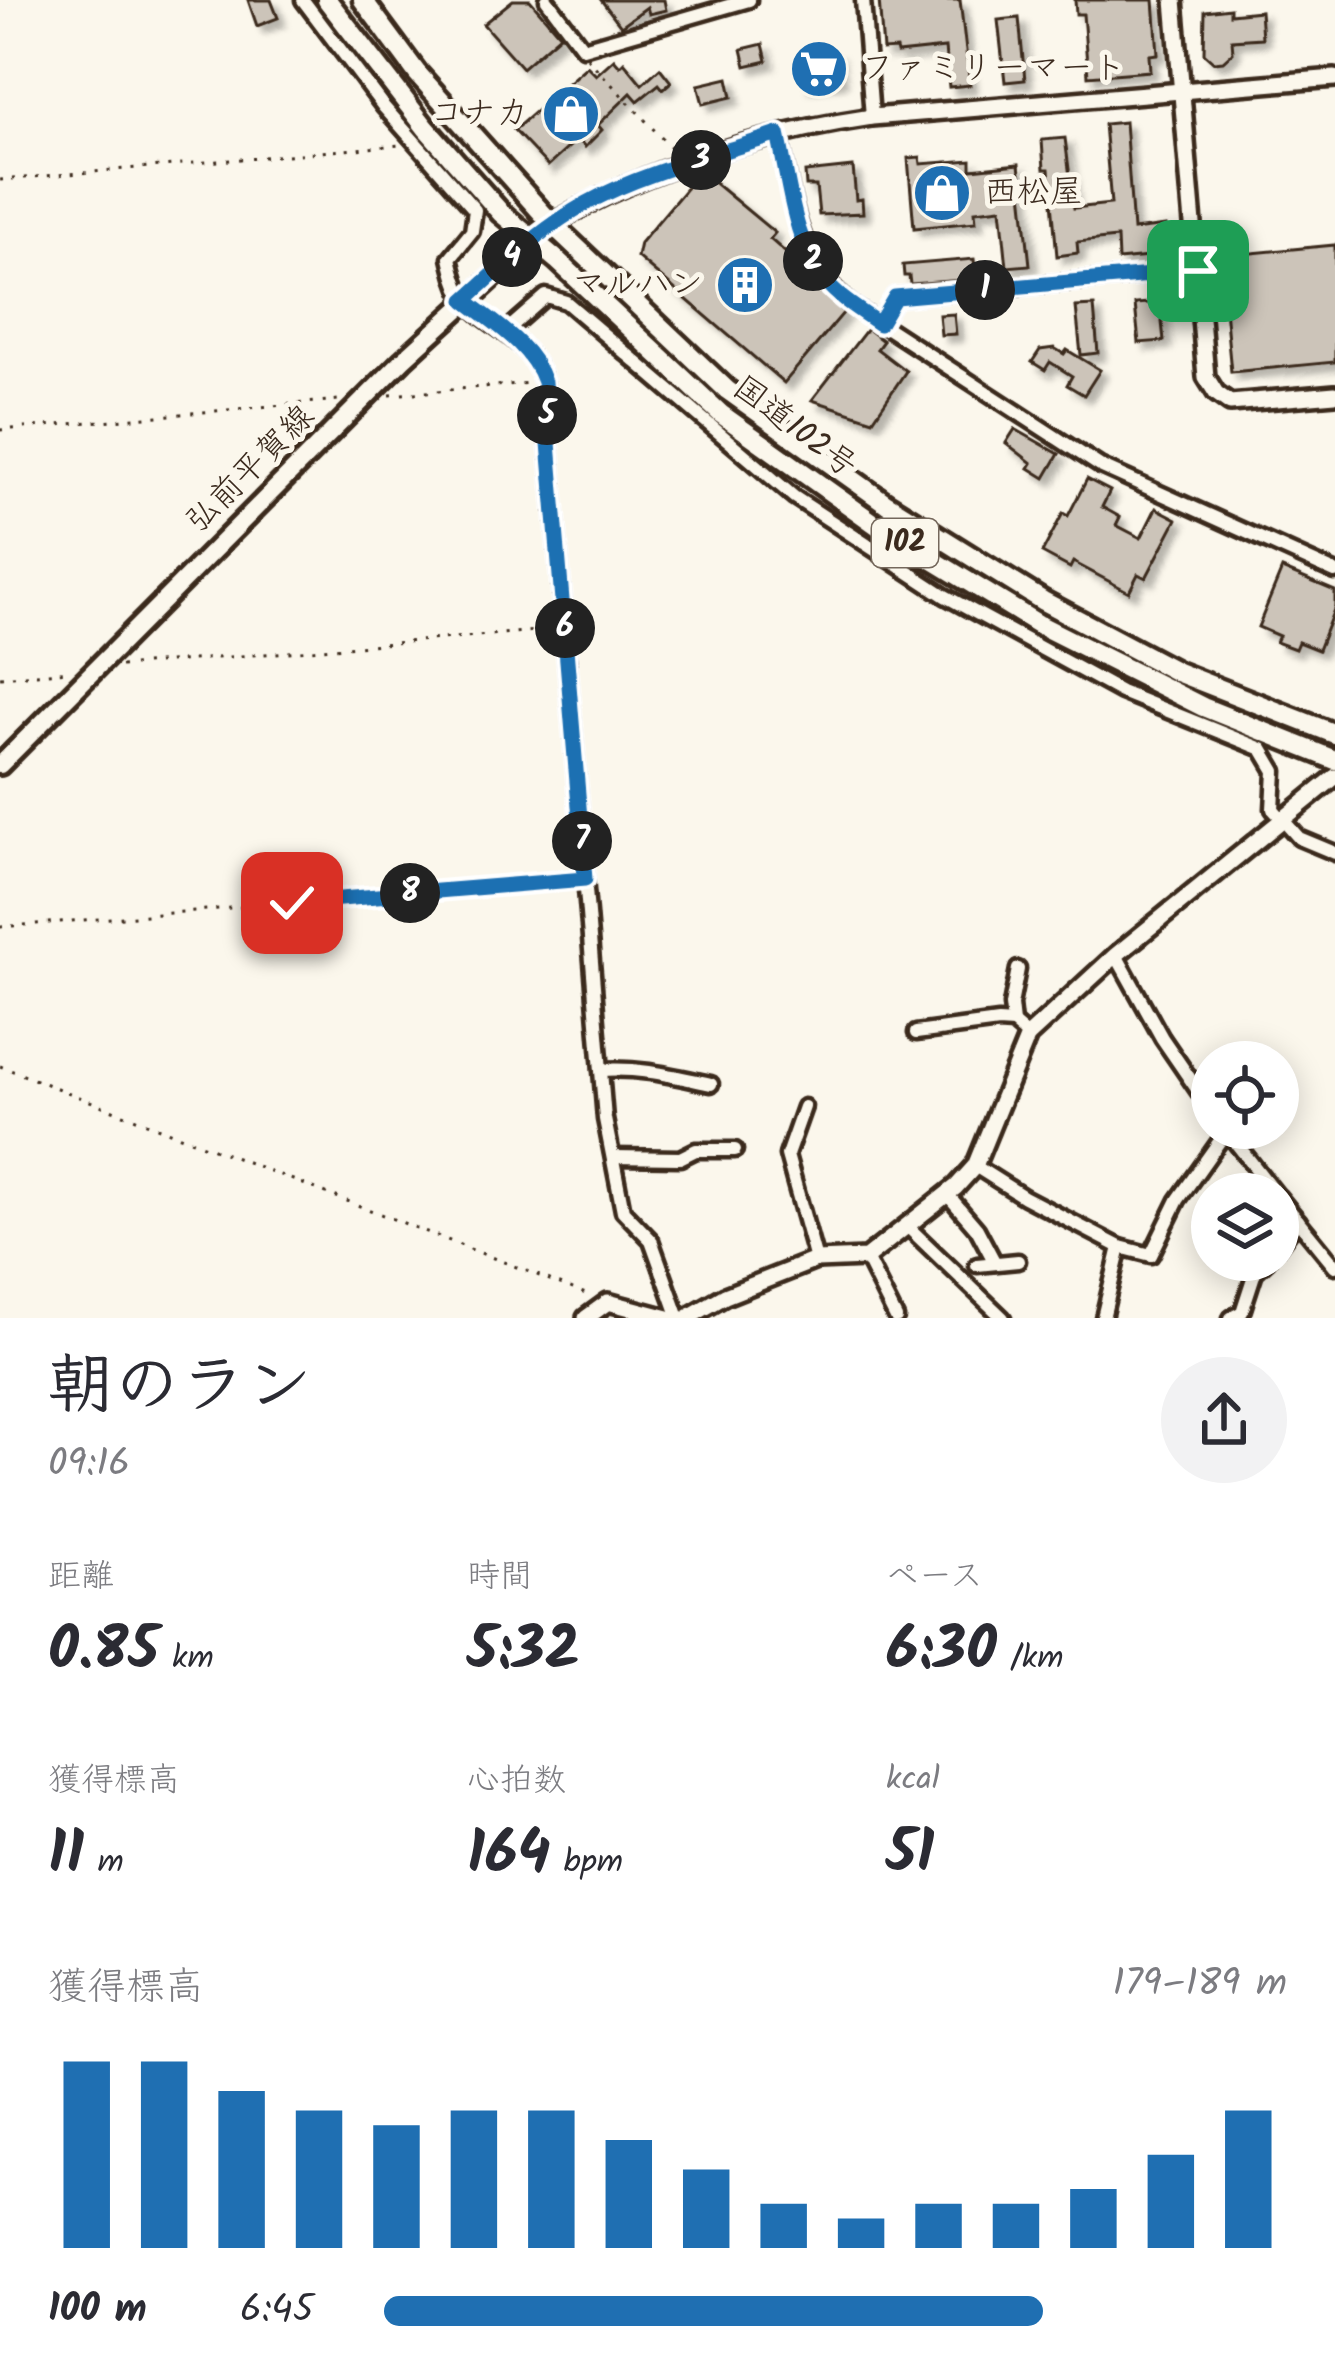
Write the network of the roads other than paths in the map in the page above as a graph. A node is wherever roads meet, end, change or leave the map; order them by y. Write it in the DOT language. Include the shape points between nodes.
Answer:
graph roads {
  1 [pos="303,0"];
  2 [pos="327,0"];
  3 [pos="363,0"];
  4 [pos="547,0"];
  5 [pos="749,0"];
  6 [pos="863,0"];
  7 [pos="1174,0"];
  8 [pos="689,7"];
  9 [pos="1335,78"];
  10 [pos="1182,91"];
  11 [pos="872,117"];
  12 [pos="778,134"];
  13 [pos="552,224"];
  14 [pos="532,238"];
  15 [pos="1198,271"];
  16 [pos="465,300"];
  17 [pos="879,324"];
  18 [pos="506,331"];
  19 [pos="1335,394"];
  20 [pos="1335,572"];
  21 [pos="1335,734"];
  22 [pos="1335,760"];
  23 [pos="0,765"];
  24 [pos="1335,777"];
  25 [pos="1281,820"];
  26 [pos="1335,853"];
  27 [pos="1116,955"];
  28 [pos="1018,969"];
  29 [pos="1013,1023"];
  30 [pos="916,1033"];
  31 [pos="1028,1036"];
  32 [pos="601,1070"];
  33 [pos="1191,1080"];
  34 [pos="711,1084"];
  35 [pos="804,1107"];
  36 [pos="1212,1149"];
  37 [pos="1240,1149"];
  38 [pos="735,1150"];
  39 [pos="613,1156"];
  40 [pos="975,1166"];
  41 [pos="1259,1173"];
  42 [pos="947,1194"];
  43 [pos="1299,1221"];
  44 [pos="907,1226"];
  45 [pos="1120,1247"];
  46 [pos="866,1258"];
  47 [pos="816,1260"];
  48 [pos="1018,1261"];
  49 [pos="995,1263"];
  50 [pos="977,1265"];
  51 [pos="1335,1266"];
  52 [pos="1252,1281"];
  53 [pos="586,1318"];
  54 [pos="668,1318"];
  55 [pos="683,1318"];
  56 [pos="896,1318"];
  57 [pos="1003,1318"];
  58 [pos="1103,1318"];
  59 [pos="1231,1318"];
  1 -- 16 [label="street" via="475,210 472,231 450,258"];
  2 -- 14 [label="highway, 国道102号 / 102" via="456,162"];
  3 -- 13 [label="highway, 国道102号 / 102"];
  4 -- 8 [label="street" via="583,48"];
  5 -- 8 [label="street"];
  6 -- 11 [label="street"];
  7 -- 10 [label="street"];
  9 -- 10 [label="street"];
  10 -- 11 [label="street"];
  10 -- 15 [label="street"];
  11 -- 12 [label="street"];
  12 -- 13 [label="street" via="632,184"];
  12 -- 17 [label="street" via="812,260 828,285"];
  13 -- 14 [label="main road, 弘前平賀線"];
  13 -- 21 [label="highway, 国道102号 / 102" via="727,390 886,504 1177,672"];
  14 -- 16 [label="main road, 弘前平賀線"];
  14 -- 22 [label="highway, 国道102号 / 102" via="721,414 882,529 1038,624 1203,707"];
  15 -- 17 [label="street" via="895,297"];
  15 -- 19 [label="street" via="1206,377 1216,392 1230,403"];
  16 -- 18 [label="street"];
  16 -- 23 [label="main road, 弘前平賀線"];
  17 -- 20 [label="street" via="1100,466"];
  18 -- 25 [label="street" via="546,296 566,302 794,497 945,596 1121,692 1262,749 1275,771 1271,800"];
  18 -- 32 [label="street" via="544,382"];
  24 -- 25 [label="street"];
  25 -- 26 [label="street"];
  25 -- 27 [label="street"];
  27 -- 31 [label="street"];
  27 -- 33 [label="street"];
  28 -- 29 [label="street"];
  29 -- 30 [label="street"];
  29 -- 31 [label="street"];
  31 -- 40 [label="street"];
  32 -- 34 [label="street" via="639,1067"];
  32 -- 39 [label="street"];
  35 -- 47 [label="street" via="787,1155"];
  36 -- 45 [label="street" via="1151,1255"];
  37 -- 41 [label="street"];
  38 -- 39 [label="street"];
  39 -- 55 [label="street" via="623,1211 651,1240"];
  40 -- 42 [label="street"];
  40 -- 45 [label="street"];
  42 -- 44 [label="street"];
  42 -- 49 [label="street"];
  43 -- 51 [label="street"];
  44 -- 46 [label="street"];
  44 -- 57 [label="street"];
  45 -- 58 [label="street"];
  46 -- 47 [label="street"];
  46 -- 56 [label="street"];
  47 -- 55 [label="street"];
  48 -- 49 [label="street"];
  49 -- 50 [label="street"];
  52 -- 59 [label="street" via="1242,1312"];
  53 -- 54 [label="street" via="608,1302"];
}
